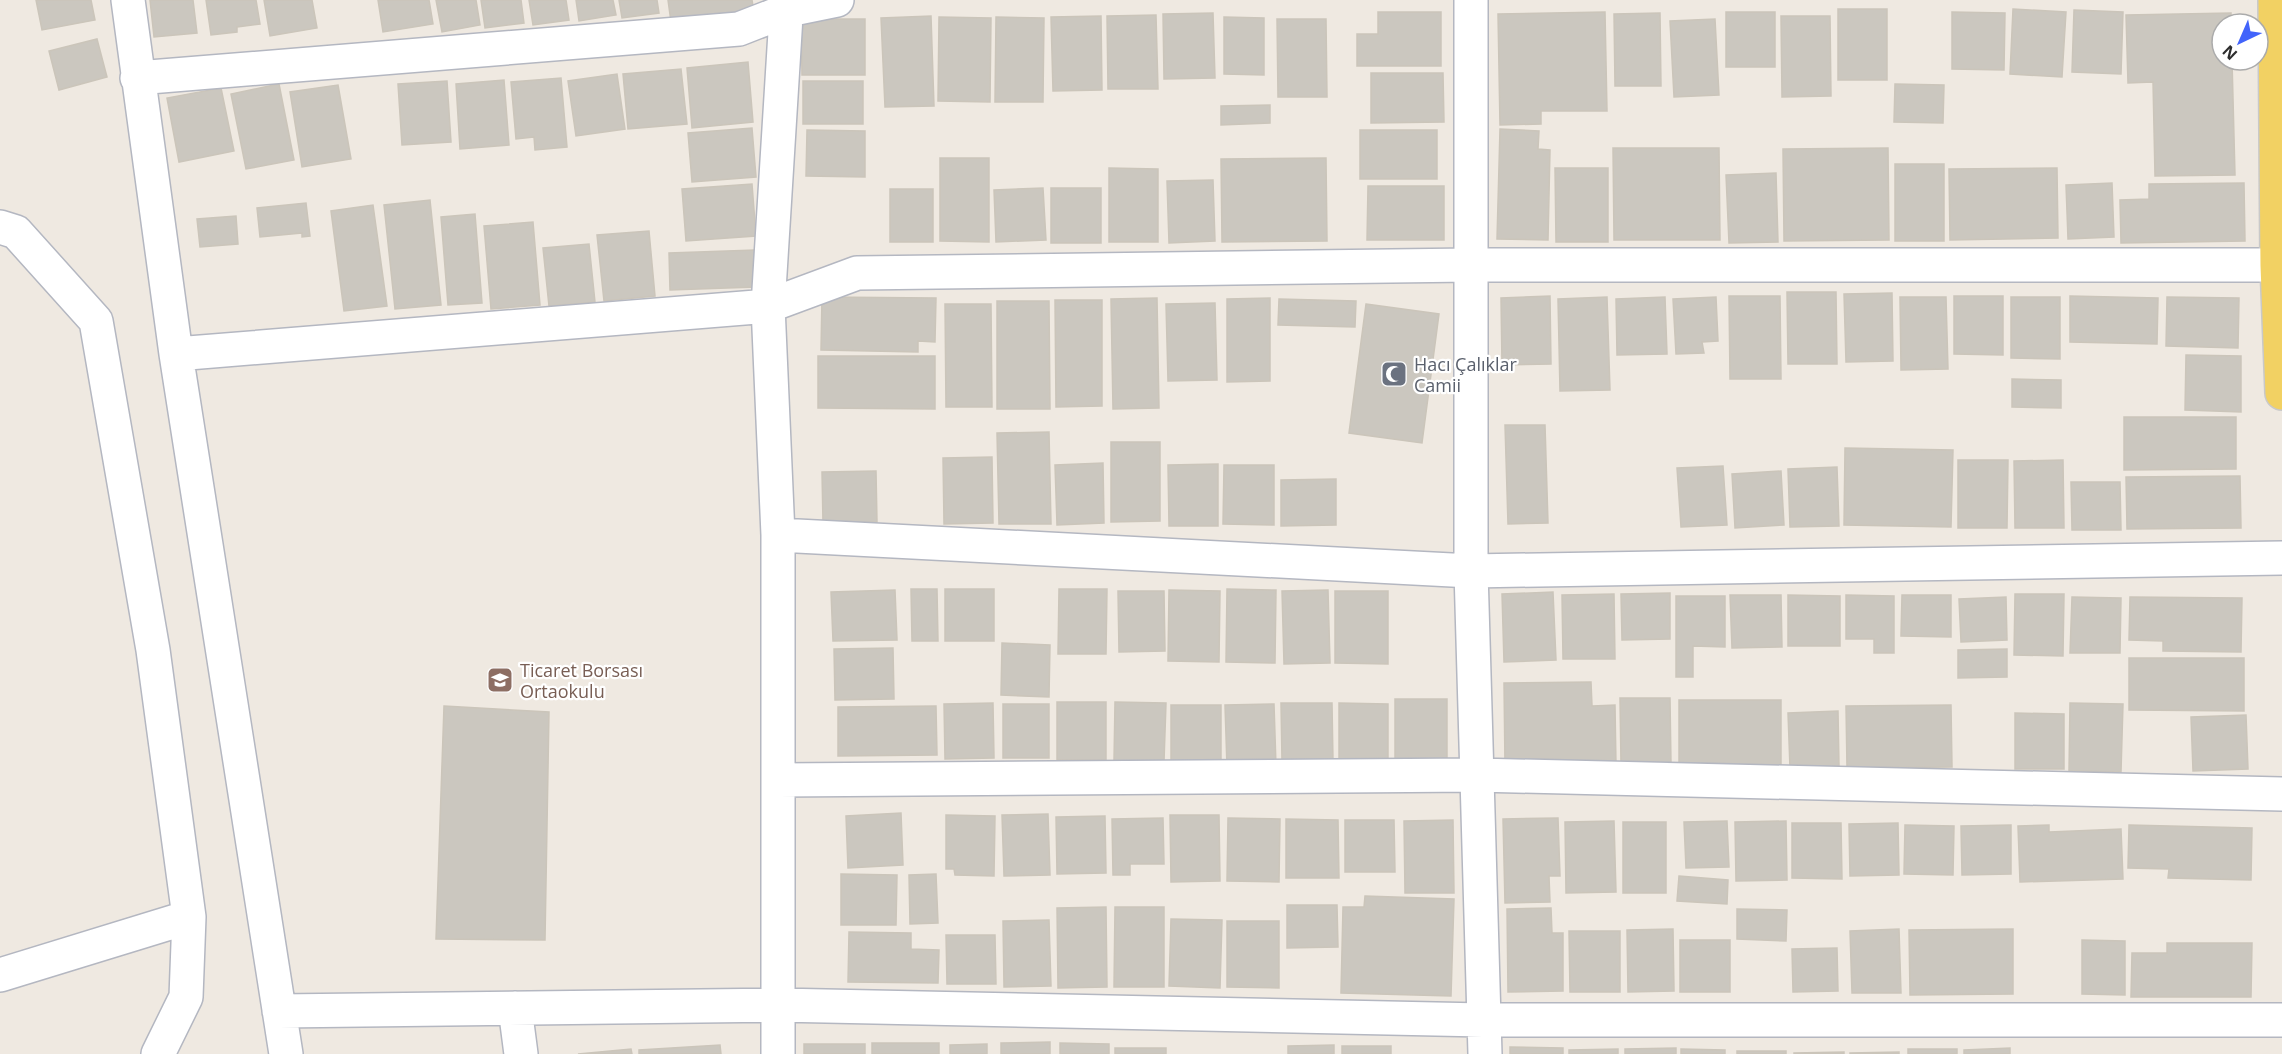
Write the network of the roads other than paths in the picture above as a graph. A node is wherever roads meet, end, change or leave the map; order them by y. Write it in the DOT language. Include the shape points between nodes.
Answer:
graph roads {
  1 [pos="128,0"];
  2 [pos="837,0"];
  3 [pos="1471,0"];
  4 [pos="2276,0"];
  5 [pos="788,5"];
  6 [pos="137,78"];
  7 [pos="0,227"];
  8 [pos="1471,265"];
  9 [pos="2277,265"];
  10 [pos="768,306"];
  11 [pos="176,354"];
  12 [pos="2282,393"];
  13 [pos="778,535"];
  14 [pos="2282,558"];
  15 [pos="1471,571"];
  16 [pos="1477,775"];
  17 [pos="778,780"];
  18 [pos="2282,794"];
  19 [pos="189,917"];
  20 [pos="0,975"];
  21 [pos="778,1005"];
  22 [pos="515,1008"];
  23 [pos="279,1011"];
  24 [pos="1483,1020"];
  25 [pos="2282,1020"];
  26 [pos="158,1054"];
  27 [pos="286,1054"];
  28 [pos="521,1054"];
  29 [pos="778,1054"];
  30 [pos="1485,1054"];
  1 -- 6 [label="street"];
  2 -- 5 [label="street"];
  3 -- 8 [label="street"];
  4 -- 9 [label="main road"];
  5 -- 6 [label="street" via="739,29"];
  5 -- 10 [label="street"];
  6 -- 11 [label="street"];
  7 -- 19 [label="street" via="16,232 96,321 153,650"];
  8 -- 9 [label="street"];
  8 -- 10 [label="street" via="857,273"];
  8 -- 15 [label="street"];
  9 -- 12 [label="main road"];
  10 -- 11 [label="street"];
  10 -- 13 [label="street"];
  11 -- 23 [label="street"];
  13 -- 15 [label="street"];
  13 -- 17 [label="street"];
  14 -- 15 [label="street"];
  15 -- 16 [label="street"];
  16 -- 17 [label="street"];
  16 -- 18 [label="street"];
  16 -- 24 [label="street"];
  17 -- 21 [label="street"];
  19 -- 20 [label="street"];
  19 -- 26 [label="street" via="186,997"];
  21 -- 22 [label="street"];
  21 -- 24 [label="street"];
  21 -- 29 [label="street"];
  22 -- 23 [label="street"];
  22 -- 28 [label="street"];
  23 -- 27 [label="street"];
  24 -- 25 [label="street"];
  24 -- 30 [label="street"];
}
